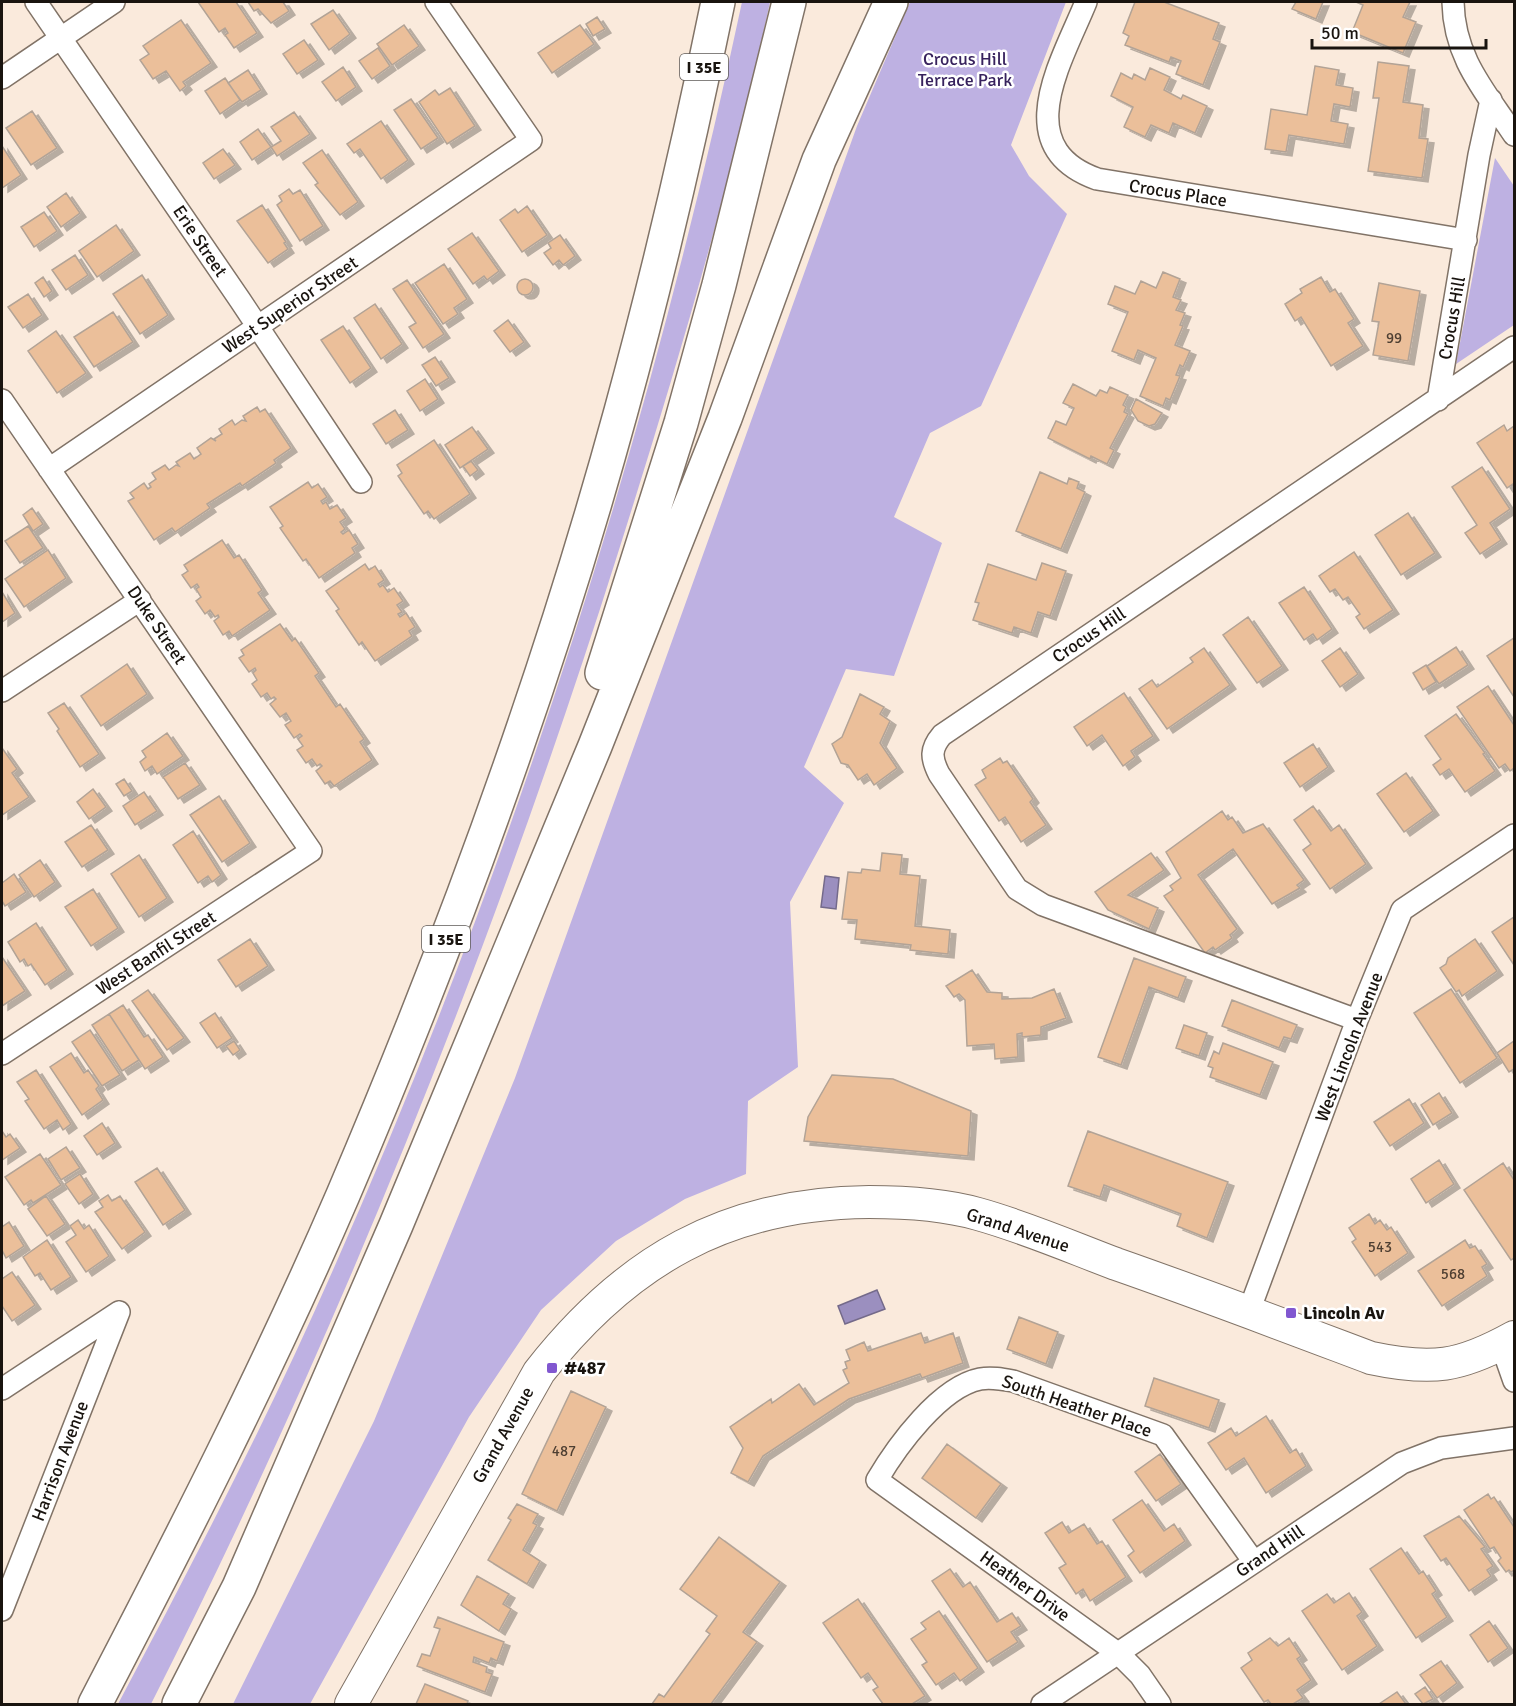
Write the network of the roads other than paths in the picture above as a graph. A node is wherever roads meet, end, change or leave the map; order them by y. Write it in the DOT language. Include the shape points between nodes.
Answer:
graph roads {
  1 [pos="36,2"];
  2 [pos="114,2"];
  3 [pos="436,2"];
  4 [pos="697,2"];
  5 [pos="718,2"];
  6 [pos="789,2"];
  7 [pos="891,2"];
  8 [pos="1086,2"];
  9 [pos="1453,2"];
  10 [pos="60,38"];
  11 [pos="2,78"];
  12 [pos="1491,100"];
  13 [pos="691,133"];
  14 [pos="1515,135"];
  15 [pos="1466,240"];
  16 [pos="258,327"];
  17 [pos="1515,347"];
  18 [pos="2,400"];
  19 [pos="1438,400"];
  20 [pos="49,469"];
  21 [pos="361,482"];
  22 [pos="140,600"];
  23 [pos="2,691"];
  24 [pos="1515,835"];
  25 [pos="311,852"];
  26 [pos="1357,1020"];
  27 [pos="475,1034"];
  28 [pos="2,1054"];
  29 [pos="1249,1311"];
  30 [pos="1508,1341"];
  31 [pos="1515,1381"];
  32 [pos="2,1389"];
  33 [pos="1515,1438"];
  34 [pos="878,1480"];
  35 [pos="1254,1562"];
  36 [pos="2,1610"];
  37 [pos="1119,1654"];
  38 [pos="94,1704"];
  39 [pos="179,1704"];
  40 [pos="351,1704"];
  41 [pos="1042,1704"];
  42 [pos="1160,1704"];
  1 -- 10 [label="street, Erie Street"];
  2 -- 10 [label="street"];
  3 -- 16 [label="street, West Superior Street" via="531,140"];
  4 -- 13 [label="highway"];
  5 -- 13 [label="highway, I 35E"];
  6 -- 27 [label="highway" via="681,423 602,676"];
  7 -- 27 [label="highway" via="819,160 725,418 595,747"];
  8 -- 15 [label="street, Crocus Place" via="1048,95 1046,112 1053,145 1076,170 1097,179"];
  9 -- 12 [label="street" via="1459,48"];
  10 -- 11 [label="street"];
  10 -- 16 [label="street, Erie Street"];
  12 -- 14 [label="street"];
  12 -- 15 [label="street, Crocus Hill"];
  13 -- 38 [label="highway, I 35E" via="622,410 545,661 483,842 342,1196 252,1395"];
  15 -- 19 [label="street, Crocus Hill"];
  16 -- 20 [label="street, West Superior Street"];
  16 -- 21 [label="street, Erie Street"];
  17 -- 19 [label="street"];
  18 -- 20 [label="street, Duke Street"];
  19 -- 26 [label="street, Crocus Hill" via="942,735 931,754 939,774 1017,889 1043,905"];
  20 -- 22 [label="street, Duke Street"];
  22 -- 23 [label="street"];
  22 -- 25 [label="street, Duke Street"];
  24 -- 26 [label="street, West Lincoln Avenue" via="1402,910"];
  25 -- 28 [label="street, West Banfil Street"];
  26 -- 29 [label="street, West Lincoln Avenue"];
  27 -- 39 [label="highway" via="239,1587"];
  29 -- 30 [label="main road, Grand Avenue" via="1371,1358 1400,1365 1432,1367 1469,1358"];
  29 -- 40 [label="main road, Grand Avenue" via="977,1214 927,1205 843,1202 794,1208 715,1229 634,1276 595,1308 539,1372"];
  30 -- 31 [label="street"];
  32 -- 36 [label="street, Harrison Avenue" via="119,1312"];
  33 -- 35 [label="street, Grand Hill" via="1418,1455 1380,1476"];
  34 -- 35 [label="street, South Heather Place" via="888,1461 931,1410 950,1395 979,1379 1013,1381 1163,1435"];
  34 -- 37 [label="street, Heather Drive"];
  35 -- 37 [label="street, Grand Hill"];
  37 -- 41 [label="street, Grand Hill"];
  37 -- 42 [label="street, Heather Drive"];
}
